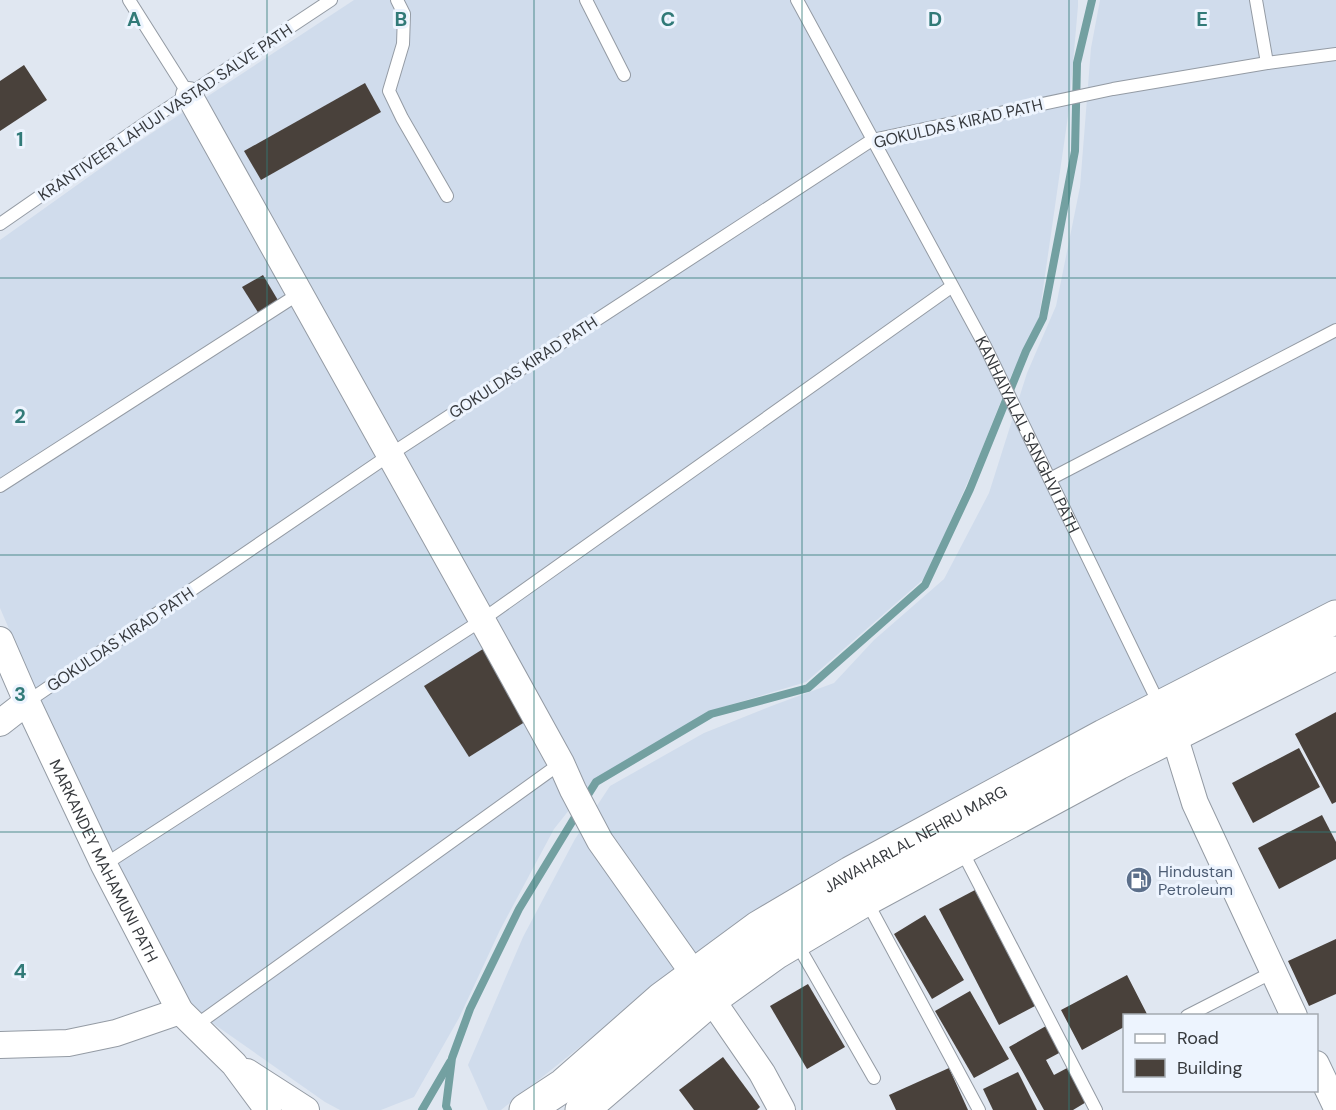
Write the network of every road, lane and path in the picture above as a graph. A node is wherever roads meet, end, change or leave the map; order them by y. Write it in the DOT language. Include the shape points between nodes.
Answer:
graph roads {
  1 [pos="129,0"];
  2 [pos="331,0"];
  3 [pos="397,0"];
  4 [pos="586,0"];
  5 [pos="797,0"];
  6 [pos="1256,0"];
  7 [pos="1336,54"];
  8 [pos="1267,63"];
  9 [pos="624,75"];
  10 [pos="189,95"];
  11 [pos="872,140"];
  12 [pos="447,196"];
  13 [pos="0,224"];
  14 [pos="951,287"];
  15 [pos="300,293"];
  16 [pos="1336,330"];
  17 [pos="391,454"];
  18 [pos="1050,479"];
  19 [pos="0,486"];
  20 [pos="1336,617"];
  21 [pos="482,620"];
  22 [pos="0,640"];
  23 [pos="1336,653"];
  24 [pos="27,702"];
  25 [pos="1167,721"];
  26 [pos="0,723"];
  27 [pos="561,763"];
  28 [pos="961,848"];
  29 [pos="104,865"];
  30 [pos="866,899"];
  31 [pos="795,941"];
  32 [pos="1274,972"];
  33 [pos="703,987"];
  34 [pos="1191,1014"];
  35 [pos="1293,1014"];
  36 [pos="187,1018"];
  37 [pos="0,1045"];
  38 [pos="234,1064"];
  39 [pos="1318,1066"];
  40 [pos="874,1078"];
  41 [pos="1336,1106"];
  42 [pos="302,1107"];
  43 [pos="268,1110"];
  44 [pos="526,1110"];
  45 [pos="582,1110"];
  46 [pos="782,1110"];
  47 [pos="979,1110"];
  48 [pos="1096,1110"];
  1 -- 10 [label="lane"];
  2 -- 10 [label="lane, KRANTIVEER LAHUJI VASTAD SALVE PATH"];
  3 -- 12 [label="lane" via="404,14 403,44 389,91"];
  4 -- 9 [label="lane"];
  5 -- 11 [label="lane, KANHAIYALAL SANGHVI PATH"];
  6 -- 8 [label="lane"];
  7 -- 8 [label="lane, GOKULDAS KIRAD PATH"];
  8 -- 11 [label="lane, GOKULDAS KIRAD PATH" via="1113,89"];
  10 -- 13 [label="lane, KRANTIVEER LAHUJI VASTAD SALVE PATH"];
  10 -- 15 [label="street"];
  11 -- 14 [label="lane, KANHAIYALAL SANGHVI PATH"];
  11 -- 17 [label="lane, GOKULDAS KIRAD PATH"];
  14 -- 18 [label="lane, KANHAIYALAL SANGHVI PATH" via="985,346"];
  14 -- 21 [label="lane"];
  15 -- 17 [label="street"];
  15 -- 19 [label="lane"];
  16 -- 18 [label="lane"];
  17 -- 21 [label="street"];
  17 -- 24 [label="lane, GOKULDAS KIRAD PATH"];
  18 -- 25 [label="lane, KANHAIYALAL SANGHVI PATH"];
  20 -- 25 [label="main road, JAWAHARLAL NEHRU MARG"];
  21 -- 27 [label="street"];
  21 -- 29 [label="lane"];
  22 -- 24 [label="street, MARKANDEY MAHAMUNI PATH"];
  23 -- 25 [label="main road, JAWAHARLAL NEHRU MARG"];
  24 -- 26 [label="street"];
  24 -- 29 [label="street, MARKANDEY MAHAMUNI PATH"];
  25 -- 28 [label="main road, JAWAHARLAL NEHRU MARG" via="1118,763"];
  25 -- 32 [label="street" via="1195,803"];
  25 -- 33 [label="main road, JAWAHARLAL NEHRU MARG" via="851,873 758,928"];
  27 -- 33 [label="street" via="600,841"];
  27 -- 36 [label="lane"];
  28 -- 30 [label="main road, JAWAHARLAL NEHRU MARG"];
  28 -- 48 [label="lane"];
  29 -- 36 [label="street, MARKANDEY MAHAMUNI PATH"];
  30 -- 31 [label="main road, JAWAHARLAL NEHRU MARG"];
  30 -- 47 [label="lane"];
  31 -- 33 [label="main road, JAWAHARLAL NEHRU MARG"];
  31 -- 40 [label="lane"];
  32 -- 34 [label="lane"];
  32 -- 35 [label="street"];
  33 -- 44 [label="main road, JAWAHARLAL NEHRU MARG" via="663,998 564,1085"];
  33 -- 45 [label="main road, JAWAHARLAL NEHRU MARG"];
  33 -- 46 [label="street" via="762,1073"];
  36 -- 37 [label="street" via="68,1043"];
  36 -- 38 [label="street, MARKANDEY MAHAMUNI PATH"];
  38 -- 42 [label="street, MARKANDEY MAHAMUNI PATH"];
  38 -- 43 [label="street, MARKANDEY MAHAMUNI PATH"];
  39 -- 41 [label="street"];
}
